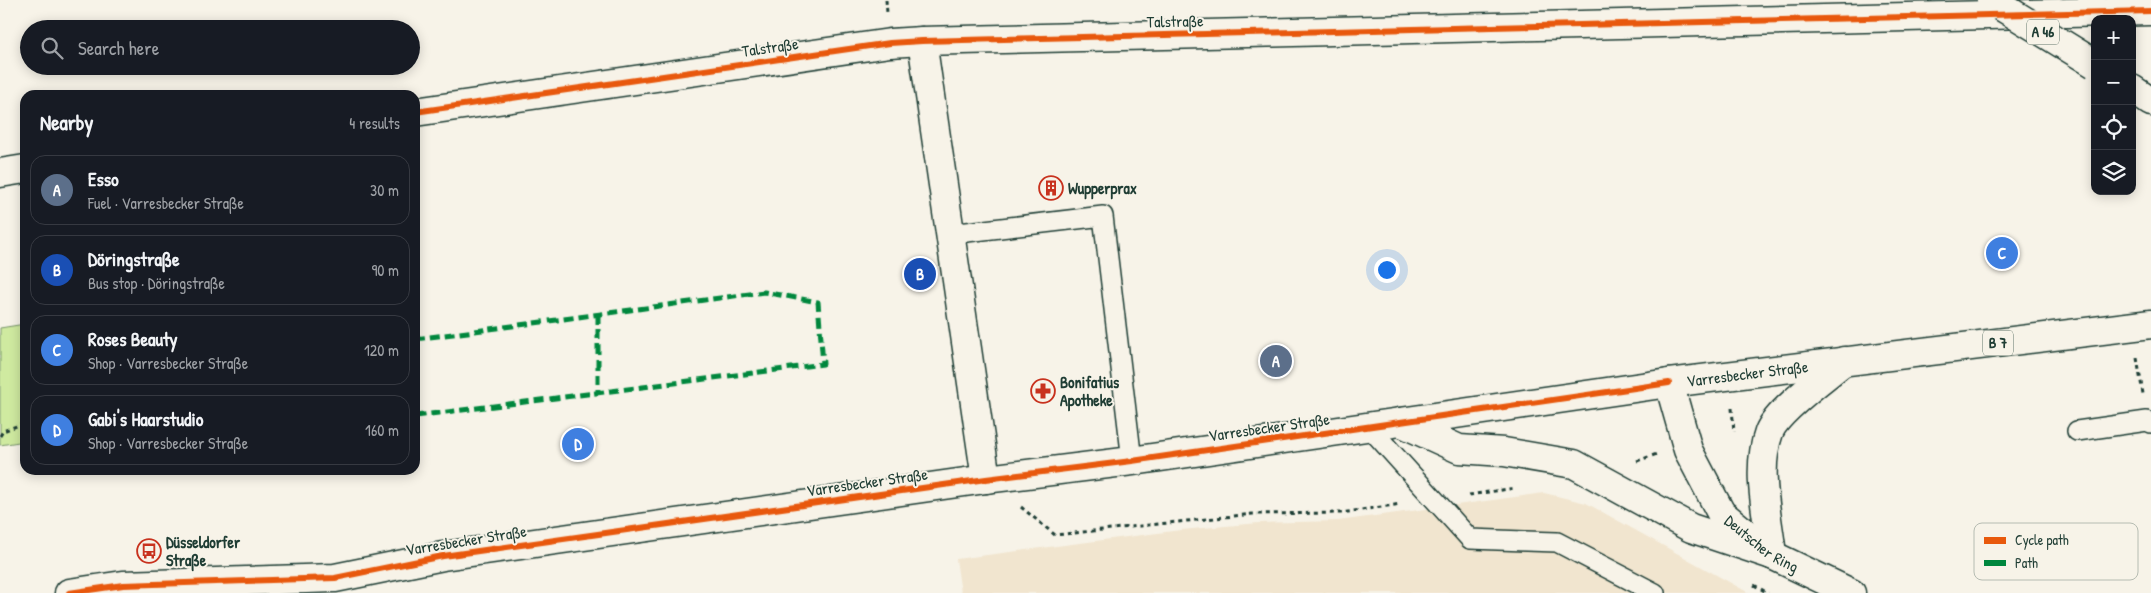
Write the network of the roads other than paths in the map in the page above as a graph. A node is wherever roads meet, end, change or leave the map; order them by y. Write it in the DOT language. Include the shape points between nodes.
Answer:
graph roads {
  1 [pos="1991,0"];
  2 [pos="2145,0"];
  3 [pos="2151,4"];
  4 [pos="2151,11"];
  5 [pos="922,41"];
  6 [pos="2091,62"];
  7 [pos="2136,91"];
  8 [pos="2151,102"];
  9 [pos="420,111"];
  10 [pos="20,170"];
  11 [pos="0,173"];
  12 [pos="950,234"];
  13 [pos="2142,325"];
  14 [pos="1844,361"];
  15 [pos="1669,383"];
  16 [pos="1400,422"];
  17 [pos="2149,422"];
  18 [pos="1369,427"];
  19 [pos="2077,430"];
  20 [pos="1132,461"];
  21 [pos="986,479"];
  22 [pos="1772,555"];
  23 [pos="335,578"];
  24 [pos="1841,591"];
  25 [pos="69,593"];
  26 [pos="296,593"];
  27 [pos="1655,593"];
  1 -- 6 [label="main road, A 46, bridge"];
  2 -- 3 [label="main road"];
  4 -- 5 [label="main road, Talstraße"];
  5 -- 9 [label="main road, Talstraße" via="880,44"];
  5 -- 12 [label="main road"];
  7 -- 8 [label="main road"];
  10 -- 11 [label="main road"];
  12 -- 20 [label="lane" via="1103,216"];
  12 -- 21 [label="main road"];
  13 -- 14 [label="main road, Varresbecker Straße / B 7"];
  14 -- 15 [label="main road, Varresbecker Straße / B 7"];
  14 -- 22 [label="main road" via="1790,405 1769,431 1762,469"];
  15 -- 16 [label="main road, Varresbecker Straße / B 7"];
  15 -- 22 [label="main road, Deutscher Ring" via="1688,450 1721,513"];
  16 -- 18 [label="main road, Varresbecker Straße / B 7"];
  16 -- 22 [label="main road" via="1459,449 1504,452 1574,464 1691,528"];
  17 -- 19 [label="lane"];
  18 -- 20 [label="main road, Varresbecker Straße / B 7"];
  18 -- 27 [label="lane" via="1470,539 1557,542"];
  20 -- 21 [label="main road, Varresbecker Straße / B 7"];
  21 -- 23 [label="main road, Varresbecker Straße / B 7" via="443,556"];
  22 -- 24 [label="main road, Deutscher Ring"];
  23 -- 25 [label="main road, Varresbecker Straße / B 7" via="123,585"];
  23 -- 26 [label="main road, Varresbecker Straße / B 7"];
}
